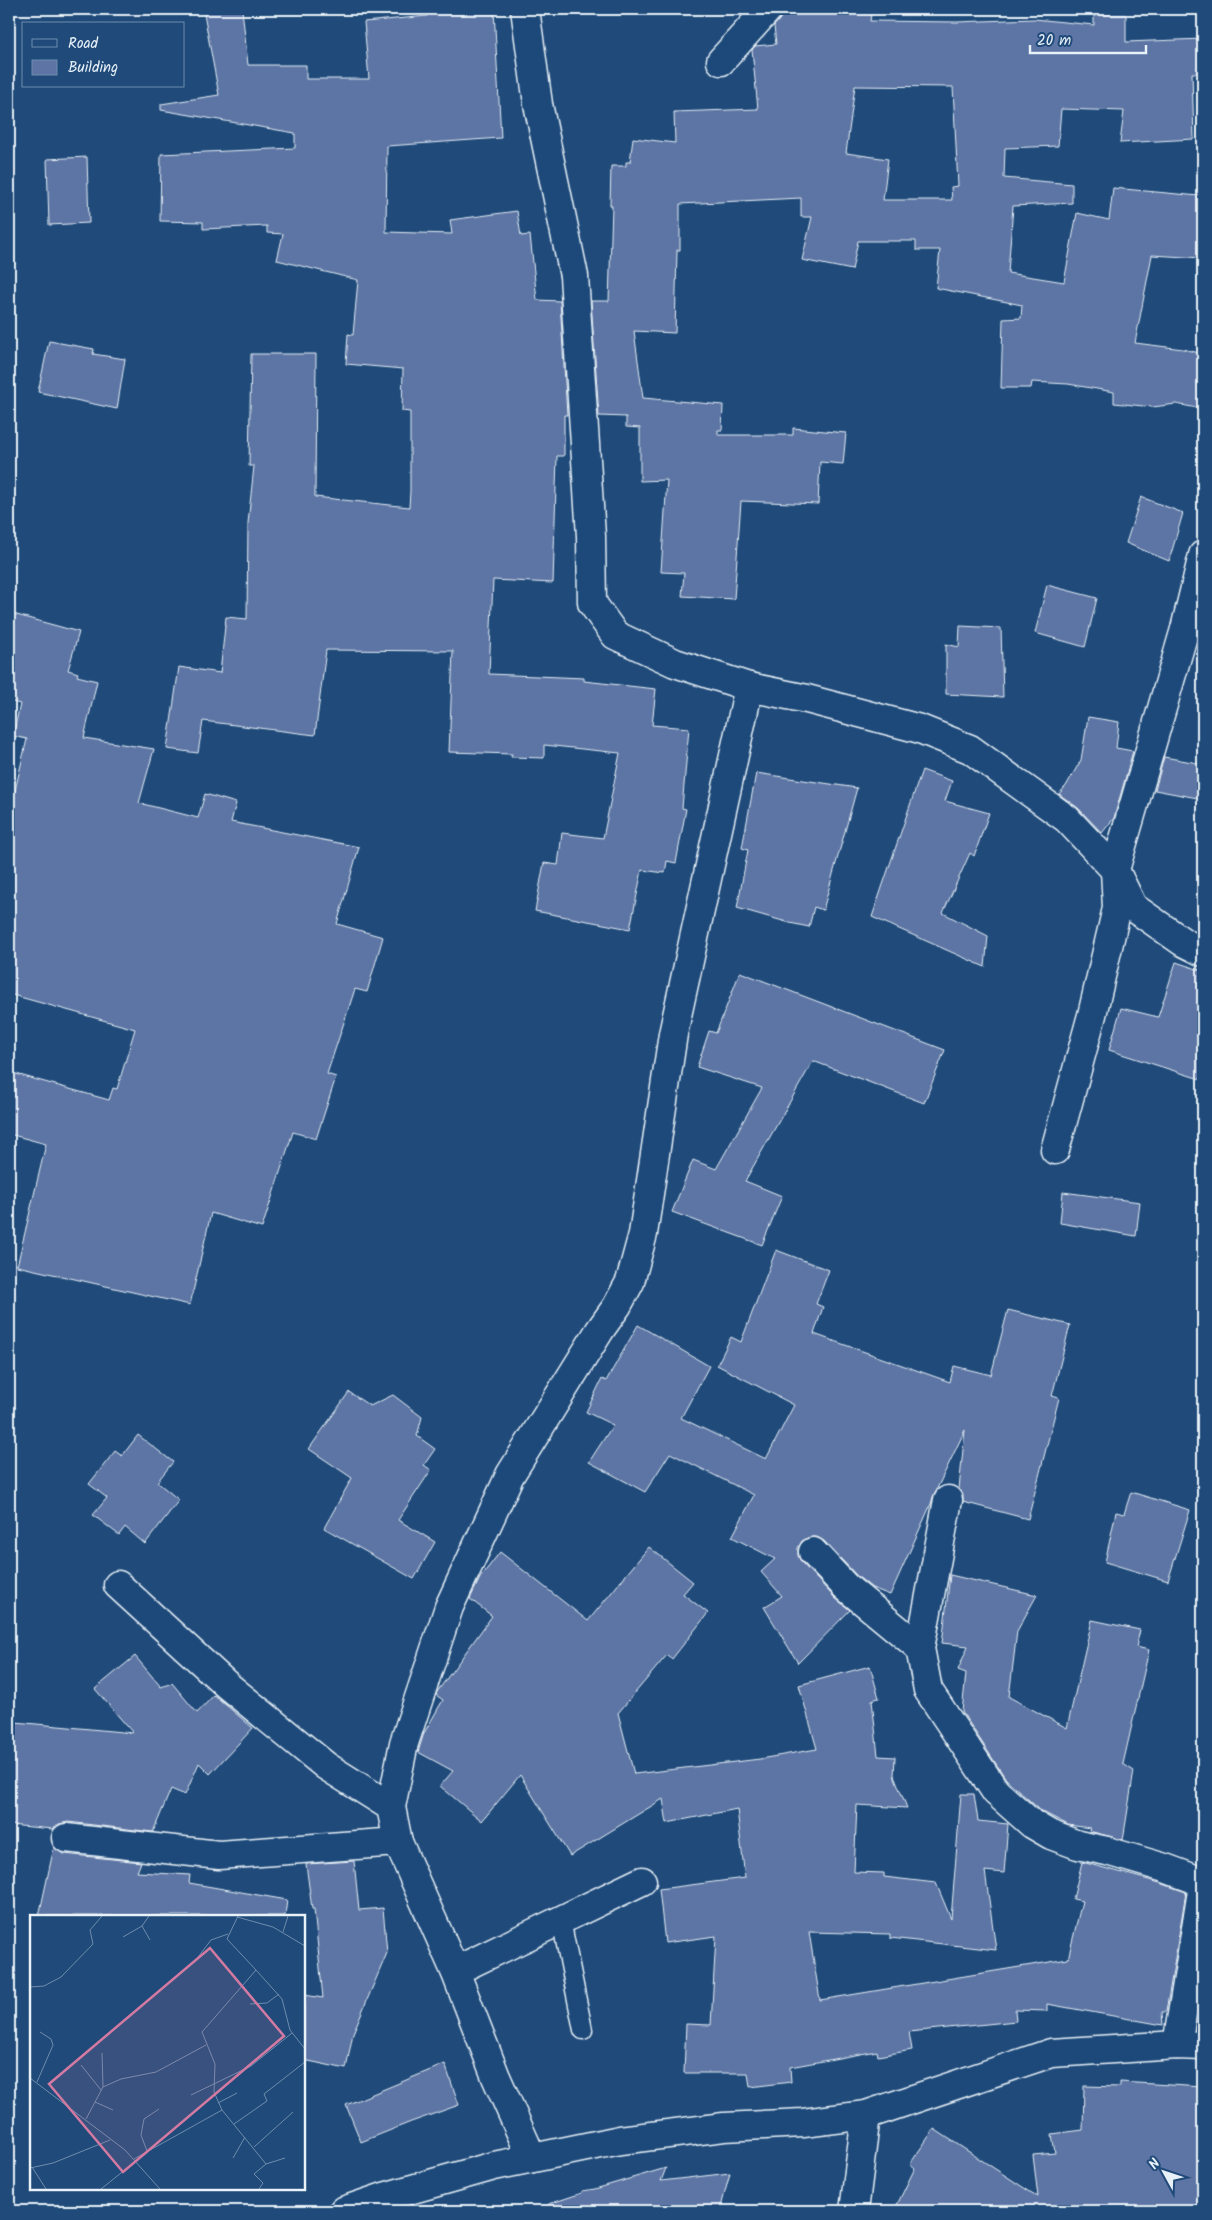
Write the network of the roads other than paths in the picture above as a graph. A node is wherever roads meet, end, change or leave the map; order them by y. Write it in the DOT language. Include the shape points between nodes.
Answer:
graph roads {
  1 [pos="525,9"];
  2 [pos="768,9"];
  3 [pos="721,61"];
  4 [pos="1203,555"];
  5 [pos="749,687"];
  6 [pos="1115,870"];
  7 [pos="1203,952"];
  8 [pos="1055,1150"];
  9 [pos="948,1500"];
  10 [pos="813,1552"];
  11 [pos="118,1585"];
  12 [pos="920,1648"];
  13 [pos="391,1807"];
  14 [pos="66,1838"];
  15 [pos="398,1842"];
  16 [pos="642,1881"];
  17 [pos="1203,1884"];
  18 [pos="561,1920"];
  19 [pos="455,1972"];
  20 [pos="583,2030"];
  21 [pos="1190,2045"];
  22 [pos="866,2115"];
  23 [pos="532,2158"];
  24 [pos="343,2211"];
  25 [pos="854,2211"];
  1 -- 5 [label="street" via="538,104 574,276 592,603 615,635 675,662"];
  2 -- 3 [label="street"];
  4 -- 6 [label="street"];
  5 -- 6 [label="street" via="920,729 970,748 1067,819"];
  5 -- 13 [label="street" via="673,1034 643,1234 630,1282 510,1475 453,1598 404,1743"];
  6 -- 7 [label="street" via="1132,907"];
  6 -- 8 [label="street" via="1117,908"];
  9 -- 12 [label="street"];
  10 -- 12 [label="street" via="846,1587"];
  11 -- 13 [label="street" via="228,1686 326,1766"];
  12 -- 17 [label="street" via="928,1690 996,1792 1032,1824 1051,1835 1165,1868"];
  13 -- 15 [label="street"];
  14 -- 15 [label="street" via="220,1855"];
  15 -- 19 [label="street"];
  16 -- 18 [label="street"];
  17 -- 21 [label="street"];
  18 -- 19 [label="street"];
  18 -- 20 [label="lane"];
  19 -- 23 [label="street"];
  21 -- 22 [label="street" via="1051,2053"];
  22 -- 23 [label="street" via="803,2124 724,2126 620,2140"];
  22 -- 25 [label="street"];
  23 -- 24 [label="street" via="494,2166"];
}
